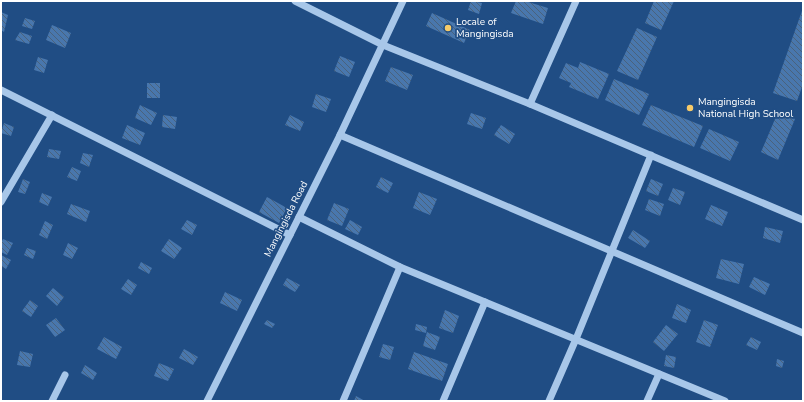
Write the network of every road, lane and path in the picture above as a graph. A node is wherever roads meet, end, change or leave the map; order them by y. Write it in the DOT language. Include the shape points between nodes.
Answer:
graph roads {
  1 [pos="295,1"];
  2 [pos="403,1"];
  3 [pos="576,1"];
  4 [pos="383,45"];
  5 [pos="1,90"];
  6 [pos="530,104"];
  7 [pos="52,116"];
  8 [pos="340,135"];
  9 [pos="651,155"];
  10 [pos="1,202"];
  11 [pos="299,217"];
  12 [pos="803,220"];
  13 [pos="290,235"];
  14 [pos="612,252"];
  15 [pos="400,267"];
  16 [pos="485,302"];
  17 [pos="803,333"];
  18 [pos="576,339"];
  19 [pos="659,374"];
  20 [pos="65,375"];
  21 [pos="52,401"];
  22 [pos="206,401"];
  23 [pos="343,401"];
  24 [pos="443,401"];
  25 [pos="549,401"];
  26 [pos="647,401"];
  27 [pos="726,401"];
  1 -- 4 [label="street"];
  2 -- 4 [label="street, Mangingisda Road"];
  3 -- 6 [label="street"];
  4 -- 6 [label="street"];
  4 -- 8 [label="street, Mangingisda Road"];
  5 -- 7 [label="street"];
  6 -- 9 [label="street"];
  7 -- 10 [label="street"];
  7 -- 13 [label="street"];
  8 -- 11 [label="street, Mangingisda Road"];
  8 -- 14 [label="street"];
  9 -- 12 [label="street"];
  9 -- 14 [label="street"];
  11 -- 13 [label="street, Mangingisda Road"];
  11 -- 15 [label="street"];
  13 -- 22 [label="street, Mangingisda Road"];
  14 -- 17 [label="street"];
  14 -- 18 [label="street"];
  15 -- 16 [label="street"];
  15 -- 23 [label="street"];
  16 -- 18 [label="street"];
  16 -- 24 [label="street"];
  18 -- 19 [label="street"];
  18 -- 25 [label="street"];
  19 -- 26 [label="street"];
  19 -- 27 [label="street"];
  20 -- 21 [label="street"];
}
